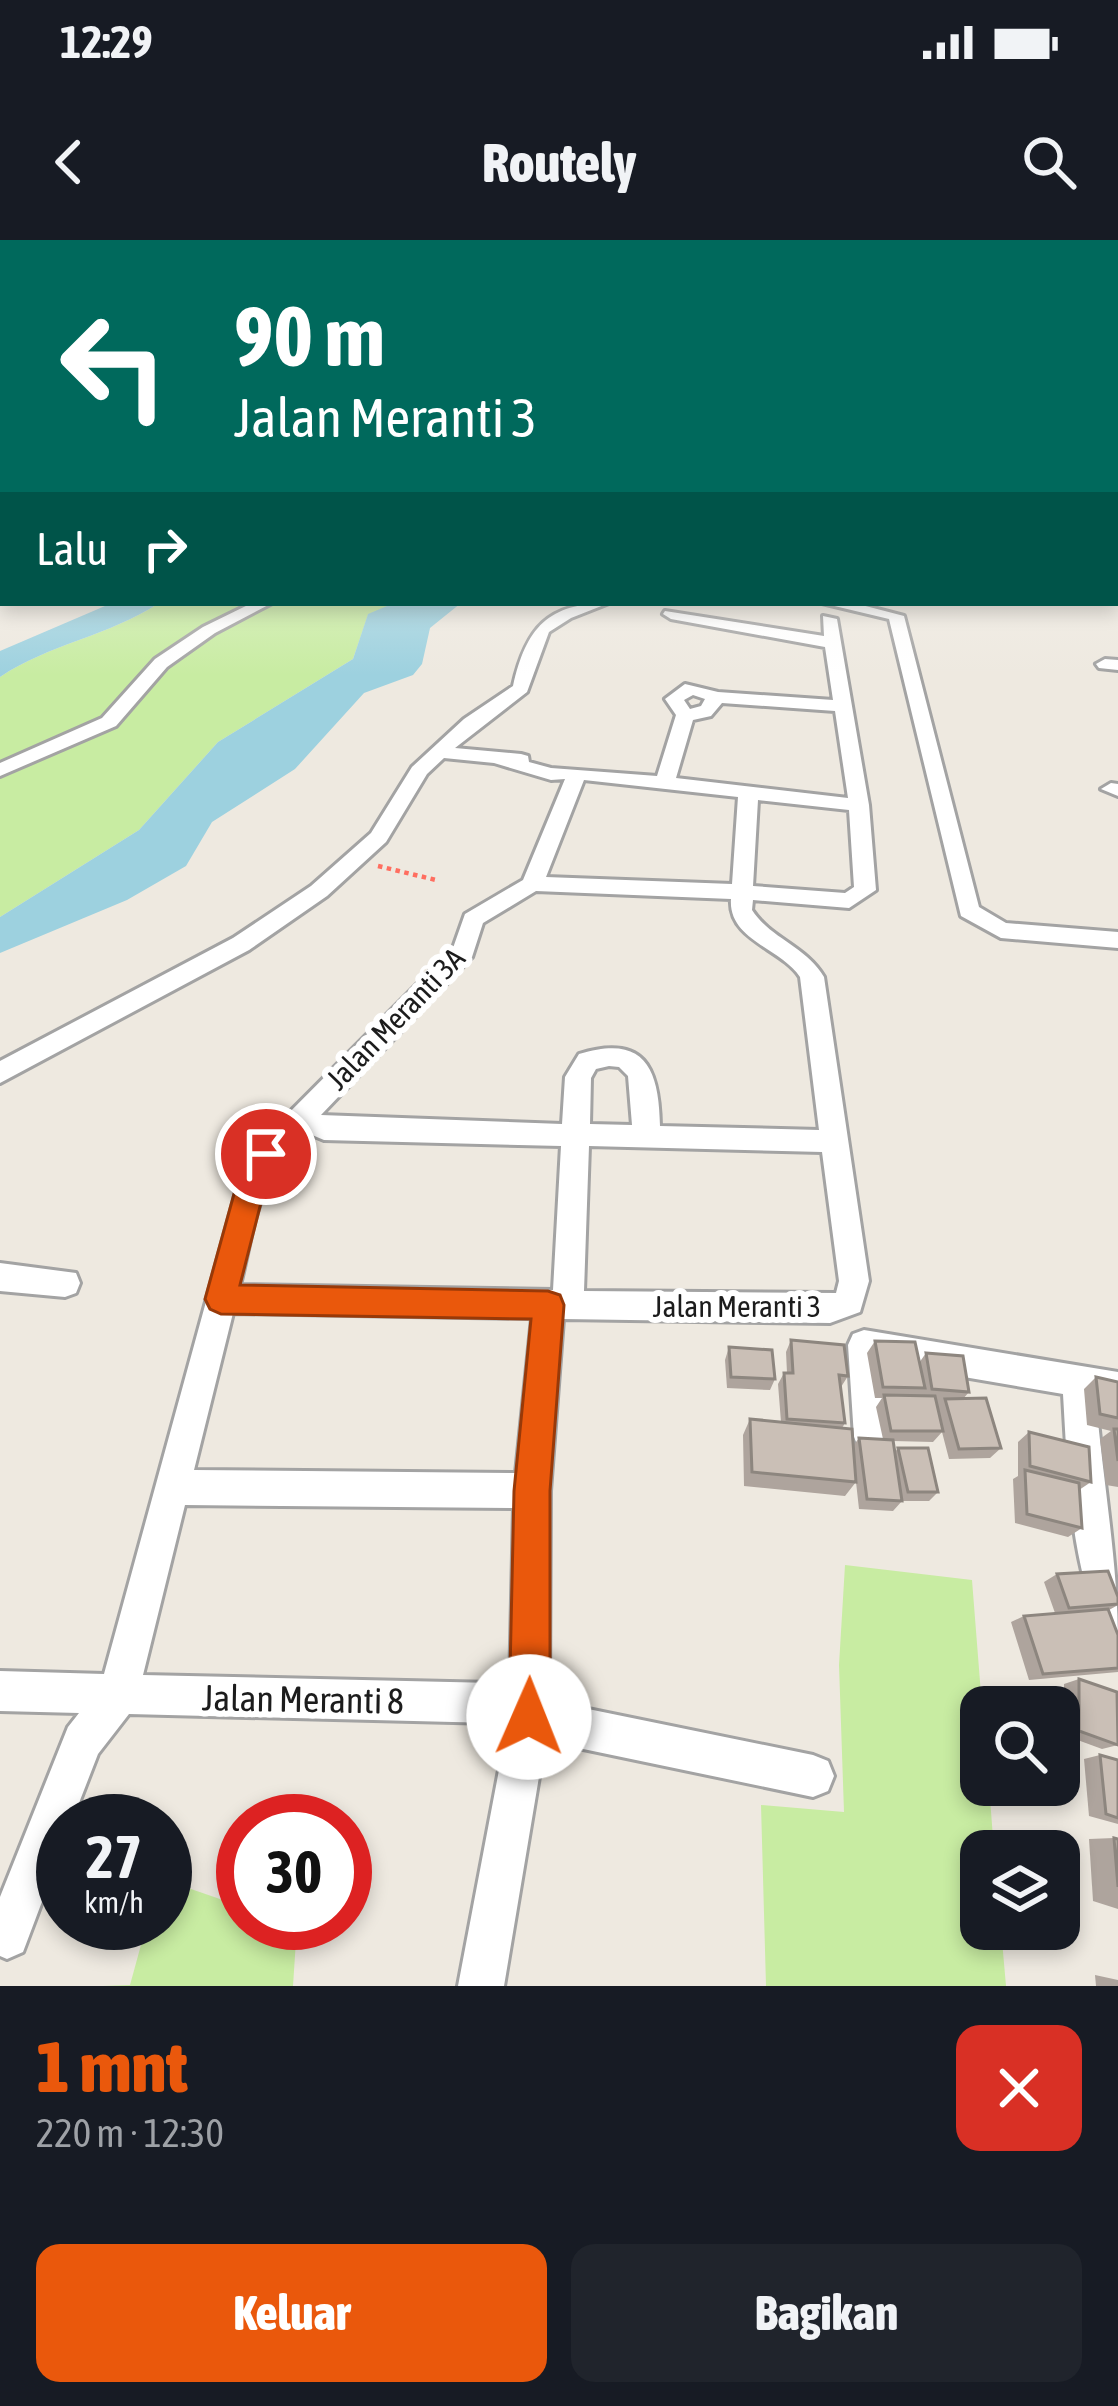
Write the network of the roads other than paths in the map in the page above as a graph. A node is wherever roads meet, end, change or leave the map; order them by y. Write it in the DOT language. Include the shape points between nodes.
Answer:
graph roads {
  1 [pos="258,606"];
  2 [pos="594,606"];
  3 [pos="829,611"];
  4 [pos="670,614"];
  5 [pos="832,643"];
  6 [pos="843,706"];
  7 [pos="440,752"];
  8 [pos="0,770"];
  9 [pos="577,773"];
  10 [pos="665,784"];
  11 [pos="748,794"];
  12 [pos="859,806"];
  13 [pos="532,884"];
  14 [pos="742,892"];
  15 [pos="1118,940"];
  16 [pos="0,1073"];
  17 [pos="301,1118"];
  18 [pos="575,1135"];
  19 [pos="646,1137"];
  20 [pos="835,1141"];
  21 [pos="0,1277"];
  22 [pos="65,1283"];
  23 [pos="221,1299"];
  24 [pos="558,1305"];
  25 [pos="1078,1378"];
  26 [pos="1118,1388"];
  27 [pos="871,1437"];
  28 [pos="172,1487"];
  29 [pos="532,1491"];
  30 [pos="1118,1625"];
  31 [pos="0,1691"];
  32 [pos="118,1696"];
  33 [pos="529,1717"];
  34 [pos="813,1776"];
  35 [pos="7,1936"];
  36 [pos="482,1986"];
  1 -- 8 [label="street" via="161,663 109,722"];
  2 -- 7 [label="street" via="542,626 528,648 521,688"];
  3 -- 5 [label="street"];
  3 -- 15 [label="street" via="896,616 969,911 1001,930"];
  4 -- 5 [label="street"];
  5 -- 6 [label="street"];
  6 -- 10 [label="street" via="715,697 703,715 686,715"];
  6 -- 12 [label="street"];
  7 -- 9 [label="street"];
  7 -- 16 [label="street" via="379,837 241,944"];
  9 -- 10 [label="street"];
  9 -- 13 [label="street"];
  10 -- 11 [label="street"];
  11 -- 12 [label="street"];
  11 -- 14 [label="street"];
  12 -- 14 [label="street" via="859,898"];
  13 -- 14 [label="street"];
  13 -- 17 [label="street, Jalan Meranti 3A" via="473,919 464,951"];
  14 -- 20 [label="street, Jalan Meranti 3" via="748,927 805,960 812,976"];
  17 -- 18 [label="street" via="324,1129"];
  17 -- 23 [label="street, Jalan Meranti 3A" via="251,1183"];
  18 -- 19 [label="street"];
  18 -- 19 [label="street" via="578,1077 588,1060 608,1055 632,1060 645,1077"];
  18 -- 24 [label="street"];
  19 -- 20 [label="street"];
  20 -- 24 [label="street, Jalan Meranti 3" via="854,1281 849,1302 830,1310"];
  21 -- 22 [label="street"];
  23 -- 24 [label="street, Jalan Meranti 3"];
  23 -- 28 [label="street, Jalan Meranti 3A"];
  24 -- 29 [label="street"];
  25 -- 26 [label="street"];
  25 -- 27 [label="street" via="864,1345"];
  25 -- 30 [label="street" via="1096,1547"];
  28 -- 29 [label="street"];
  28 -- 32 [label="street, Jalan Meranti 3A"];
  29 -- 33 [label="street"];
  31 -- 32 [label="street, Jalan Meranti 8"];
  32 -- 33 [label="street, Jalan Meranti 8" via="493,1703"];
  32 -- 35 [label="street" via="82,1741"];
  33 -- 34 [label="street, Jalan Meranti 8"];
  33 -- 36 [label="street"];
}
